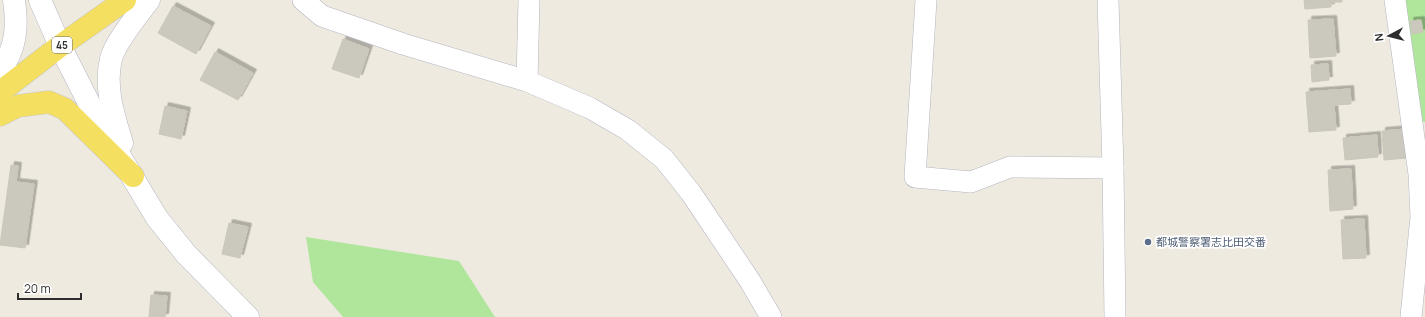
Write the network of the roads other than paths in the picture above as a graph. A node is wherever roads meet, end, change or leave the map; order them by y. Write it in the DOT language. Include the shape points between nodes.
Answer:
graph roads {
  1 [pos="14,0"];
  2 [pos="40,0"];
  3 [pos="125,0"];
  4 [pos="149,0"];
  5 [pos="303,0"];
  6 [pos="529,0"];
  7 [pos="926,0"];
  8 [pos="1108,0"];
  9 [pos="1395,0"];
  10 [pos="60,46"];
  11 [pos="0,72"];
  12 [pos="527,81"];
  13 [pos="0,92"];
  14 [pos="0,114"];
  15 [pos="1113,168"];
  16 [pos="132,176"];
  17 [pos="248,317"];
  18 [pos="771,317"];
  19 [pos="1115,317"];
  20 [pos="1411,317"];
  1 -- 11 [label="street" via="15,36 11,52"];
  2 -- 10 [label="street"];
  3 -- 10 [label="main road, 45"];
  4 -- 16 [label="street" via="120,40 111,58 111,101"];
  5 -- 12 [label="street" via="322,16 403,44"];
  6 -- 12 [label="street"];
  7 -- 15 [label="street" via="915,177 971,182 1010,167"];
  8 -- 15 [label="street"];
  9 -- 20 [label="street" via="1419,174 1421,217"];
  10 -- 13 [label="main road, 45"];
  10 -- 16 [label="street" via="94,113"];
  12 -- 18 [label="street" via="590,108 628,130 664,159 691,193"];
  14 -- 16 [label="main road" via="18,106 49,102 65,109"];
  15 -- 19 [label="street"];
  16 -- 17 [label="street" via="157,218 186,254"];
}
